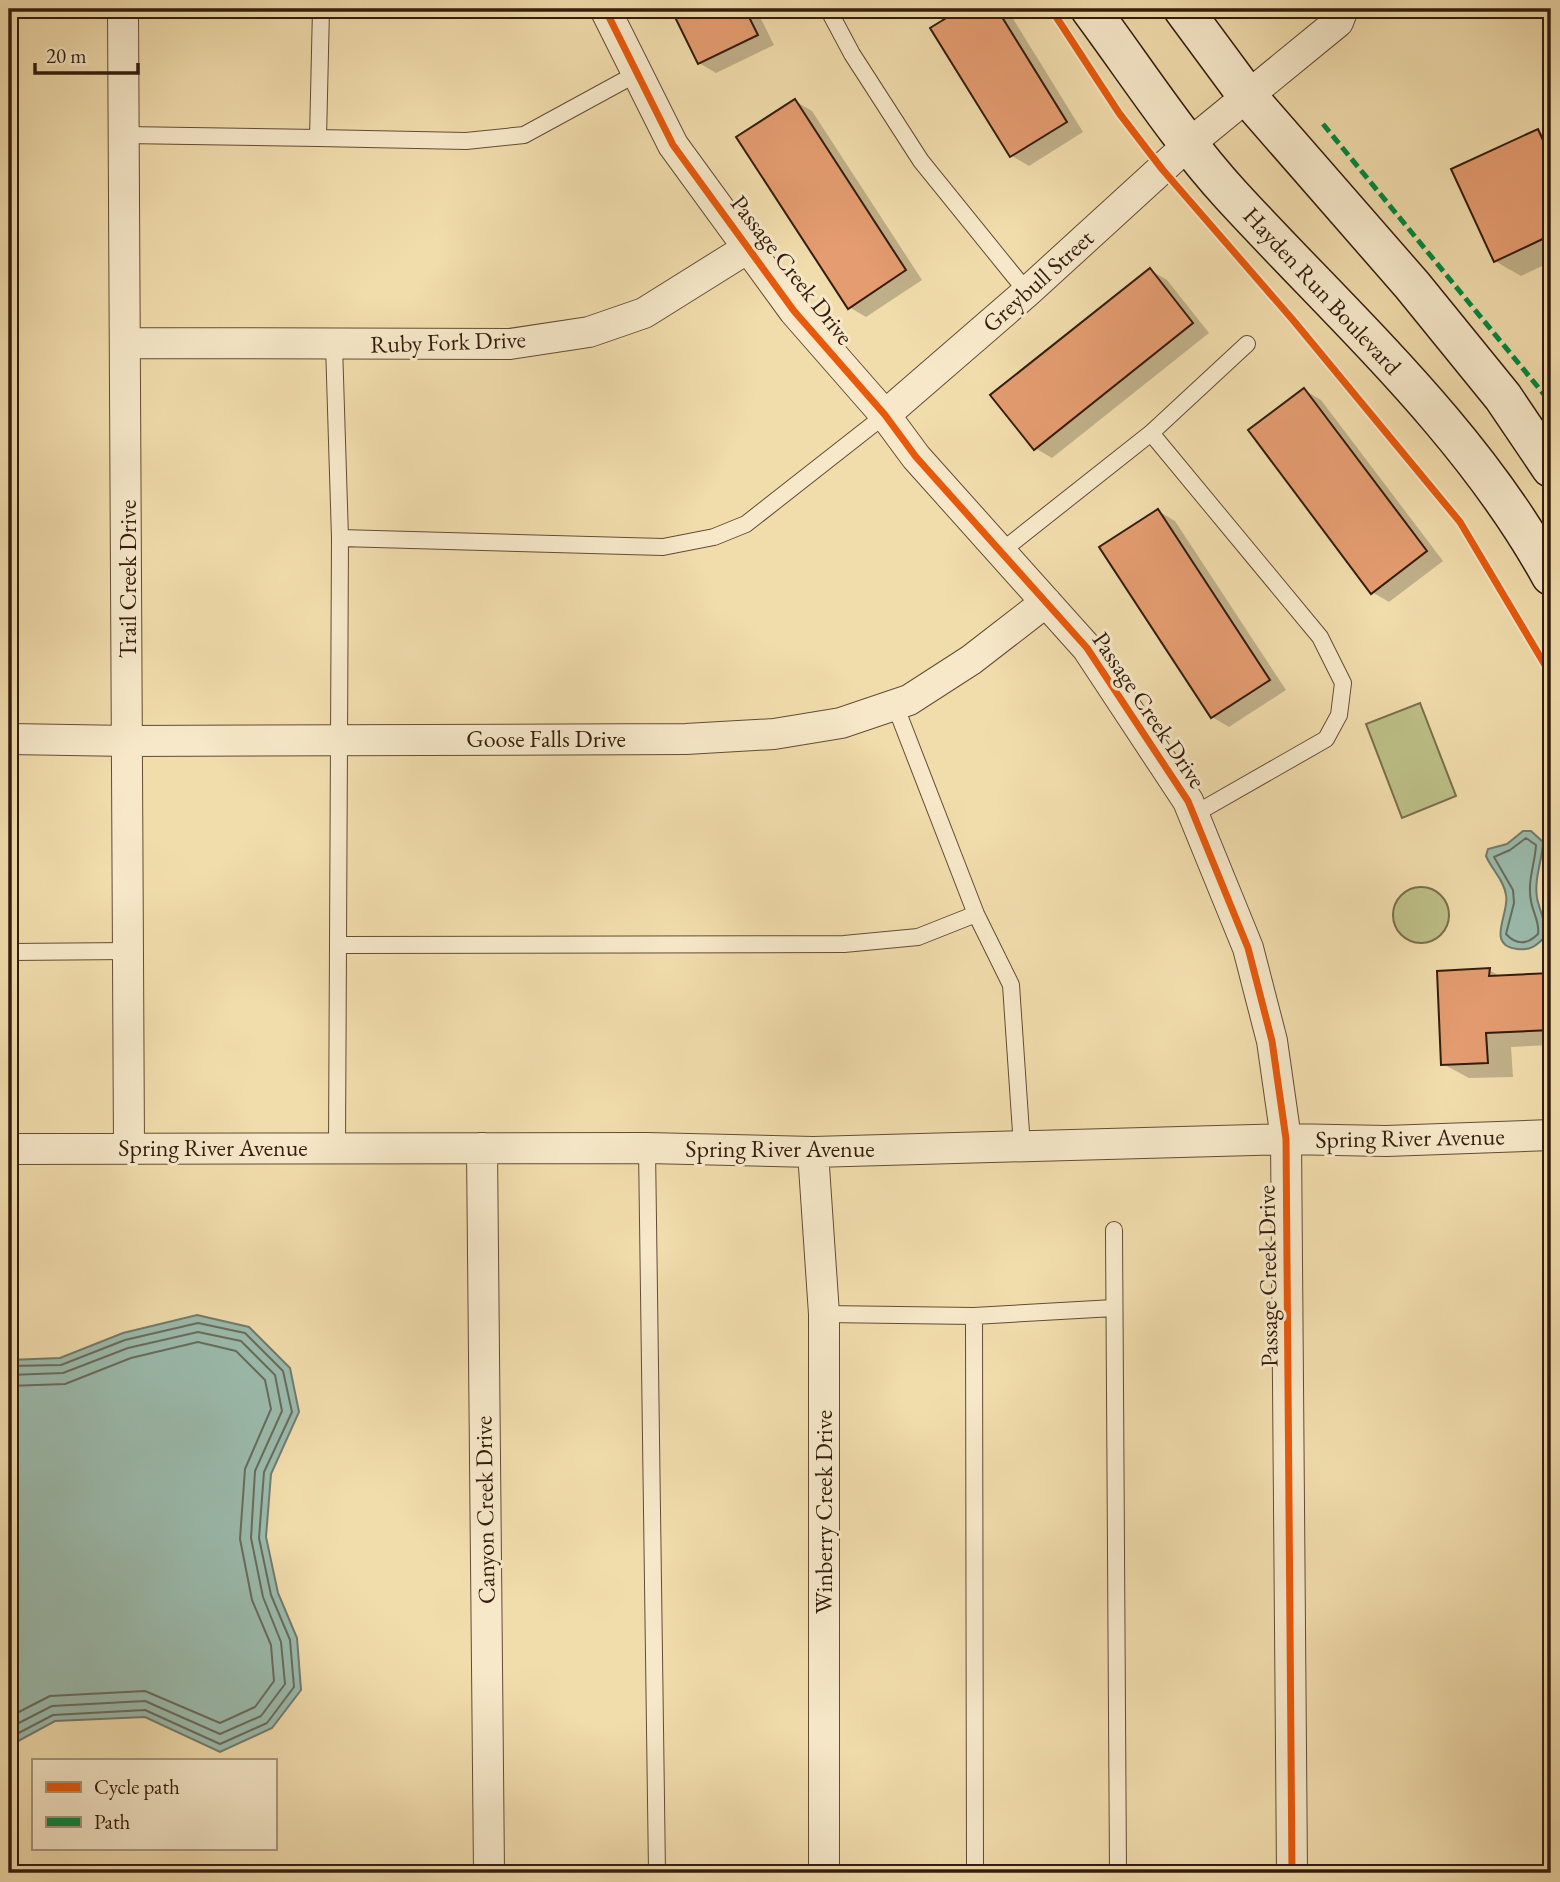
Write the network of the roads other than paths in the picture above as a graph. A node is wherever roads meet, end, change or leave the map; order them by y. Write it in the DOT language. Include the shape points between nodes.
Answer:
graph roads {
  1 [pos="122,9"];
  2 [pos="321,9"];
  3 [pos="605,9"];
  4 [pos="828,9"];
  5 [pos="1090,9"];
  6 [pos="1183,9"];
  7 [pos="1343,9"];
  8 [pos="636,74"];
  9 [pos="1248,97"];
  10 [pos="124,135"];
  11 [pos="318,138"];
  12 [pos="1189,144"];
  13 [pos="748,248"];
  14 [pos="1027,292"];
  15 [pos="127,343"];
  16 [pos="1247,344"];
  17 [pos="334,345"];
  18 [pos="885,415"];
  19 [pos="1151,433"];
  20 [pos="1551,468"];
  21 [pos="340,538"];
  22 [pos="1003,550"];
  23 [pos="1551,576"];
  24 [pos="1046,602"];
  25 [pos="895,705"];
  26 [pos="9,739"];
  27 [pos="340,740"];
  28 [pos="129,741"];
  29 [pos="1193,815"];
  30 [pos="975,914"];
  31 [pos="338,945"];
  32 [pos="9,951"];
  33 [pos="129,951"];
  34 [pos="1551,1135"];
  35 [pos="1286,1139"];
  36 [pos="337,1147"];
  37 [pos="482,1147"];
  38 [pos="1022,1147"];
  39 [pos="129,1148"];
  40 [pos="647,1148"];
  41 [pos="9,1149"];
  42 [pos="813,1152"];
  43 [pos="1114,1230"];
  44 [pos="1114,1308"];
  45 [pos="824,1314"];
  46 [pos="974,1316"];
  47 [pos="489,1873"];
  48 [pos="657,1873"];
  49 [pos="824,1873"];
  50 [pos="975,1873"];
  51 [pos="1118,1873"];
  52 [pos="1292,1873"];
  1 -- 10 [label="street, Trail Creek Drive"];
  2 -- 11 [label="lane"];
  3 -- 8 [label="street, Passage Creek Drive"];
  4 -- 14 [label="lane" via="921,161"];
  5 -- 12 [label="main road, Hayden Run Boulevard"];
  6 -- 9 [label="main road"];
  7 -- 9 [label="street, Greybull Street" via="1338,22"];
  8 -- 11 [label="lane" via="524,135 466,141"];
  8 -- 13 [label="street, Passage Creek Drive" via="673,145"];
  9 -- 12 [label="street, Greybull Street"];
  9 -- 20 [label="main road" via="1412,285 1503,397"];
  10 -- 11 [label="lane"];
  10 -- 15 [label="street, Trail Creek Drive"];
  12 -- 14 [label="street, Greybull Street"];
  12 -- 23 [label="main road, Hayden Run Boulevard" via="1453,431"];
  13 -- 17 [label="street, Ruby Fork Drive" via="644,313 589,332 510,344"];
  13 -- 18 [label="street, Passage Creek Drive" via="794,311"];
  14 -- 18 [label="street, Greybull Street"];
  15 -- 17 [label="street, Ruby Fork Drive"];
  15 -- 28 [label="street, Trail Creek Drive"];
  16 -- 19 [label="lane"];
  17 -- 21 [label="lane"];
  18 -- 21 [label="lane" via="746,524 714,537 663,547"];
  18 -- 22 [label="street, Passage Creek Drive" via="916,457"];
  19 -- 22 [label="lane"];
  19 -- 29 [label="lane" via="1320,637 1343,683 1339,715 1326,738"];
  21 -- 27 [label="lane"];
  22 -- 24 [label="street, Passage Creek Drive"];
  24 -- 25 [label="street, Goose Falls Drive" via="971,660"];
  24 -- 29 [label="street, Passage Creek Drive" via="1087,648"];
  25 -- 27 [label="street, Goose Falls Drive" via="841,723 774,734 686,739"];
  25 -- 30 [label="lane"];
  26 -- 28 [label="street, Goose Falls Drive"];
  27 -- 28 [label="street, Goose Falls Drive"];
  27 -- 31 [label="lane"];
  28 -- 33 [label="street, Trail Creek Drive"];
  29 -- 35 [label="street, Passage Creek Drive" via="1248,948 1272,1041"];
  30 -- 31 [label="lane" via="918,937 844,944"];
  30 -- 38 [label="lane" via="1012,985"];
  31 -- 36 [label="lane"];
  32 -- 33 [label="lane"];
  33 -- 39 [label="street, Trail Creek Drive"];
  34 -- 35 [label="street, Spring River Avenue" via="1386,1141"];
  35 -- 38 [label="street, Spring River Avenue"];
  35 -- 52 [label="street, Passage Creek Drive"];
  36 -- 37 [label="street, Spring River Avenue"];
  36 -- 39 [label="street, Spring River Avenue"];
  37 -- 40 [label="street, Spring River Avenue"];
  37 -- 47 [label="street, Canyon Creek Drive"];
  38 -- 42 [label="street, Spring River Avenue"];
  39 -- 41 [label="street, Spring River Avenue"];
  40 -- 42 [label="street, Spring River Avenue"];
  40 -- 48 [label="lane"];
  42 -- 45 [label="street, Winberry Creek Drive"];
  43 -- 44 [label="lane"];
  44 -- 46 [label="lane"];
  44 -- 51 [label="lane"];
  45 -- 46 [label="lane"];
  45 -- 49 [label="street, Winberry Creek Drive"];
  46 -- 50 [label="lane"];
}
